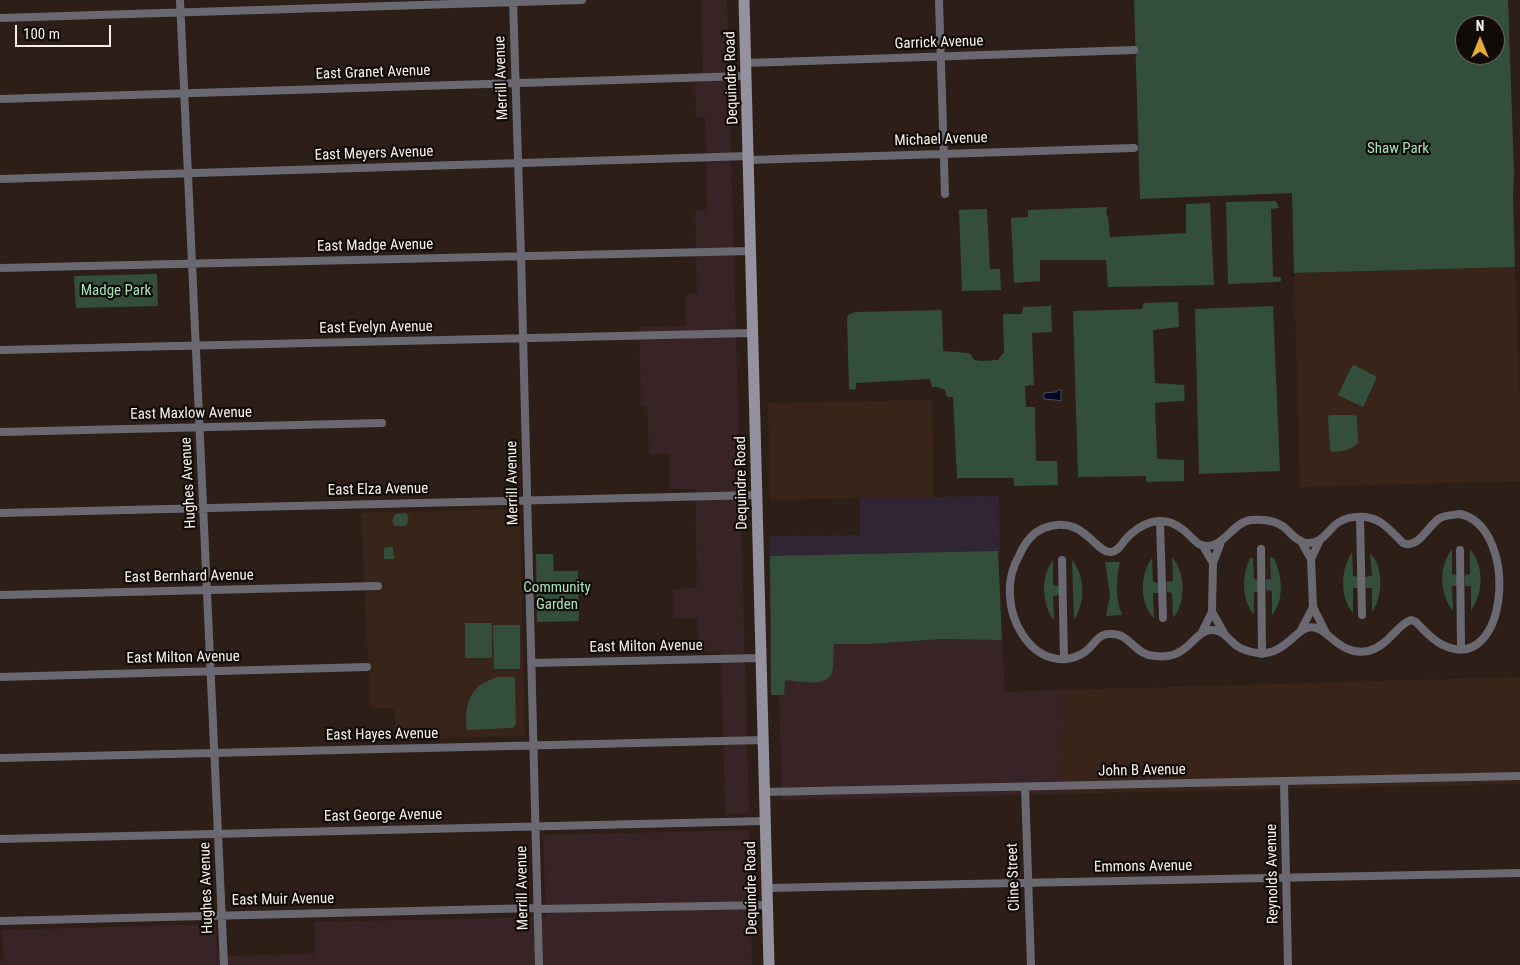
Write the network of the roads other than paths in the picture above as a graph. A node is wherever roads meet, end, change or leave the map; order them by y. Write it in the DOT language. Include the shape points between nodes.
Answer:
graph roads {
  1 [pos="180,0"];
  2 [pos="582,0"];
  3 [pos="744,0"];
  4 [pos="939,0"];
  5 [pos="514,1"];
  6 [pos="181,12"];
  7 [pos="0,18"];
  8 [pos="1134,50"];
  9 [pos="941,57"];
  10 [pos="746,63"];
  11 [pos="746,76"];
  12 [pos="516,82"];
  13 [pos="185,93"];
  14 [pos="0,98"];
  15 [pos="1134,148"];
  16 [pos="944,154"];
  17 [pos="749,158"];
  18 [pos="518,163"];
  19 [pos="189,173"];
  20 [pos="0,179"];
  21 [pos="946,194"];
  22 [pos="751,251"];
  23 [pos="521,256"];
  24 [pos="193,264"];
  25 [pos="0,268"];
  26 [pos="754,333"];
  27 [pos="523,338"];
  28 [pos="197,346"];
  29 [pos="0,350"];
  30 [pos="382,423"];
  31 [pos="200,427"];
  32 [pos="0,432"];
  33 [pos="757,495"];
  34 [pos="527,501"];
  35 [pos="204,508"];
  36 [pos="0,513"];
  37 [pos="1360,517"];
  38 [pos="1160,522"];
  39 [pos="1493,529"];
  40 [pos="1320,540"];
  41 [pos="1301,541"];
  42 [pos="1221,542"];
  43 [pos="1203,546"];
  44 [pos="1261,549"];
  45 [pos="1460,550"];
  46 [pos="1311,559"];
  47 [pos="1062,560"];
  48 [pos="1213,564"];
  49 [pos="378,586"];
  50 [pos="208,590"];
  51 [pos="0,595"];
  52 [pos="1313,607"];
  53 [pos="1212,612"];
  54 [pos="1362,615"];
  55 [pos="1163,618"];
  56 [pos="1502,618"];
  57 [pos="1300,631"];
  58 [pos="1326,633"];
  59 [pos="1200,634"];
  60 [pos="1225,635"];
  61 [pos="1461,648"];
  62 [pos="1262,654"];
  63 [pos="762,658"];
  64 [pos="1064,659"];
  65 [pos="531,663"];
  66 [pos="367,667"];
  67 [pos="211,671"];
  68 [pos="0,677"];
  69 [pos="764,740"];
  70 [pos="533,745"];
  71 [pos="215,753"];
  72 [pos="0,758"];
  73 [pos="1520,776"];
  74 [pos="1284,782"];
  75 [pos="1025,788"];
  76 [pos="765,792"];
  77 [pos="766,821"];
  78 [pos="535,826"];
  79 [pos="219,834"];
  80 [pos="0,839"];
  81 [pos="1520,873"];
  82 [pos="1287,878"];
  83 [pos="1028,883"];
  84 [pos="767,888"];
  85 [pos="768,905"];
  86 [pos="537,908"];
  87 [pos="222,915"];
  88 [pos="0,921"];
  89 [pos="224,965"];
  90 [pos="539,965"];
  91 [pos="769,965"];
  92 [pos="1030,965"];
  93 [pos="1288,965"];
  1 -- 6 [label="street, Hughes Avenue"];
  2 -- 5 [label="street"];
  3 -- 10 [label="main road, Dequindre Road"];
  4 -- 9 [label="street"];
  5 -- 6 [label="street"];
  5 -- 12 [label="street, Merrill Avenue"];
  6 -- 7 [label="street"];
  6 -- 13 [label="street, Hughes Avenue"];
  8 -- 9 [label="street, Garrick Avenue"];
  9 -- 10 [label="street, Garrick Avenue"];
  9 -- 16 [label="street"];
  10 -- 11 [label="main road, Dequindre Road"];
  11 -- 12 [label="street, East Granet Avenue"];
  11 -- 17 [label="main road, Dequindre Road"];
  12 -- 13 [label="street, East Granet Avenue"];
  12 -- 18 [label="street, Merrill Avenue"];
  13 -- 14 [label="street, East Granet Avenue"];
  13 -- 19 [label="street, Hughes Avenue"];
  15 -- 16 [label="street, Michael Avenue"];
  16 -- 17 [label="street, Michael Avenue"];
  16 -- 21 [label="street"];
  17 -- 18 [label="street, East Meyers Avenue"];
  17 -- 22 [label="main road, Dequindre Road"];
  18 -- 19 [label="street, East Meyers Avenue"];
  18 -- 23 [label="street, Merrill Avenue"];
  19 -- 20 [label="street, East Meyers Avenue"];
  19 -- 24 [label="street, Hughes Avenue"];
  22 -- 23 [label="street, East Madge Avenue"];
  22 -- 26 [label="main road, Dequindre Road"];
  23 -- 24 [label="street, East Madge Avenue"];
  23 -- 27 [label="street, Merrill Avenue"];
  24 -- 25 [label="street, East Madge Avenue"];
  24 -- 28 [label="street, Hughes Avenue"];
  26 -- 27 [label="street, East Evelyn Avenue"];
  26 -- 33 [label="main road, Dequindre Road"];
  27 -- 28 [label="street, East Evelyn Avenue"];
  27 -- 34 [label="street, Merrill Avenue"];
  28 -- 29 [label="street, East Evelyn Avenue"];
  28 -- 31 [label="street, Hughes Avenue"];
  30 -- 31 [label="street, East Maxlow Avenue"];
  31 -- 32 [label="street, East Maxlow Avenue"];
  31 -- 35 [label="street, Hughes Avenue"];
  33 -- 34 [label="street, East Elza Avenue"];
  33 -- 63 [label="main road, Dequindre Road"];
  34 -- 35 [label="street, East Elza Avenue"];
  34 -- 65 [label="street, Merrill Avenue"];
  35 -- 36 [label="street, East Elza Avenue"];
  35 -- 50 [label="street, Hughes Avenue"];
  37 -- 39 [label="street" via="1380,522 1407,545 1416,542 1436,521 1450,515 1470,516"];
  37 -- 40 [label="street" via="1339,522"];
  37 -- 54 [label="street"];
  38 -- 43 [label="street" via="1176,524"];
  38 -- 55 [label="street"];
  38 -- 64 [label="street" via="1143,524 1113,552 1102,549 1074,527 1063,525 1043,529 1023,545 1013,569 1010,596 1015,620 1028,642 1042,654"];
  40 -- 41 [label="street" via="1314,543"];
  40 -- 46 [label="street"];
  41 -- 42 [label="street" via="1272,521 1250,520 1241,523"];
  41 -- 46 [label="street"];
  42 -- 43 [label="street"];
  42 -- 48 [label="street"];
  43 -- 48 [label="street"];
  44 -- 62 [label="street"];
  45 -- 61 [label="street"];
  46 -- 52 [label="street"];
  47 -- 64 [label="street"];
  48 -- 53 [label="street"];
  49 -- 50 [label="street, East Bernhard Avenue"];
  50 -- 51 [label="street, East Bernhard Avenue"];
  50 -- 67 [label="street, Hughes Avenue"];
  52 -- 57 [label="street"];
  52 -- 58 [label="street"];
  53 -- 59 [label="street"];
  53 -- 60 [label="street"];
  56 -- 61 [label="street" via="1484,640 1474,647"];
  57 -- 58 [label="street" via="1316,627"];
  57 -- 62 [label="street" via="1282,647"];
  58 -- 61 [label="street" via="1344,648 1369,650 1381,645 1411,620 1441,644"];
  59 -- 60 [label="street" via="1217,630"];
  59 -- 64 [label="street" via="1176,654 1154,656 1145,654 1122,635 1108,634 1100,636 1086,652"];
  60 -- 62 [label="street" via="1244,650"];
  63 -- 65 [label="street, East Milton Avenue"];
  63 -- 69 [label="main road, Dequindre Road"];
  65 -- 70 [label="street, Merrill Avenue"];
  66 -- 67 [label="street, East Milton Avenue"];
  67 -- 68 [label="street, East Milton Avenue"];
  67 -- 71 [label="street, Hughes Avenue"];
  69 -- 70 [label="street, East Hayes Avenue"];
  69 -- 76 [label="main road, Dequindre Road"];
  70 -- 71 [label="street, East Hayes Avenue"];
  70 -- 78 [label="street, Merrill Avenue"];
  71 -- 72 [label="street, East Hayes Avenue"];
  71 -- 79 [label="street, Hughes Avenue"];
  73 -- 74 [label="street, John B Avenue"];
  74 -- 75 [label="street, John B Avenue"];
  74 -- 82 [label="street, Reynolds Avenue"];
  75 -- 76 [label="street, John B Avenue"];
  75 -- 83 [label="street, Cline Street"];
  76 -- 77 [label="main road, Dequindre Road"];
  77 -- 78 [label="street, East George Avenue"];
  77 -- 84 [label="main road, Dequindre Road"];
  78 -- 79 [label="street, East George Avenue"];
  78 -- 86 [label="street, Merrill Avenue"];
  79 -- 80 [label="street, East George Avenue"];
  79 -- 87 [label="street, Hughes Avenue"];
  81 -- 82 [label="street, Emmons Avenue"];
  82 -- 83 [label="street, Emmons Avenue"];
  82 -- 93 [label="street, Reynolds Avenue"];
  83 -- 84 [label="street, Emmons Avenue"];
  83 -- 92 [label="street, Cline Street"];
  84 -- 85 [label="main road, Dequindre Road"];
  85 -- 86 [label="street, East Muir Avenue"];
  85 -- 91 [label="main road, Dequindre Road"];
  86 -- 87 [label="street, East Muir Avenue"];
  86 -- 90 [label="street, Merrill Avenue"];
  87 -- 88 [label="street, East Muir Avenue"];
  87 -- 89 [label="street, Hughes Avenue"];
}
